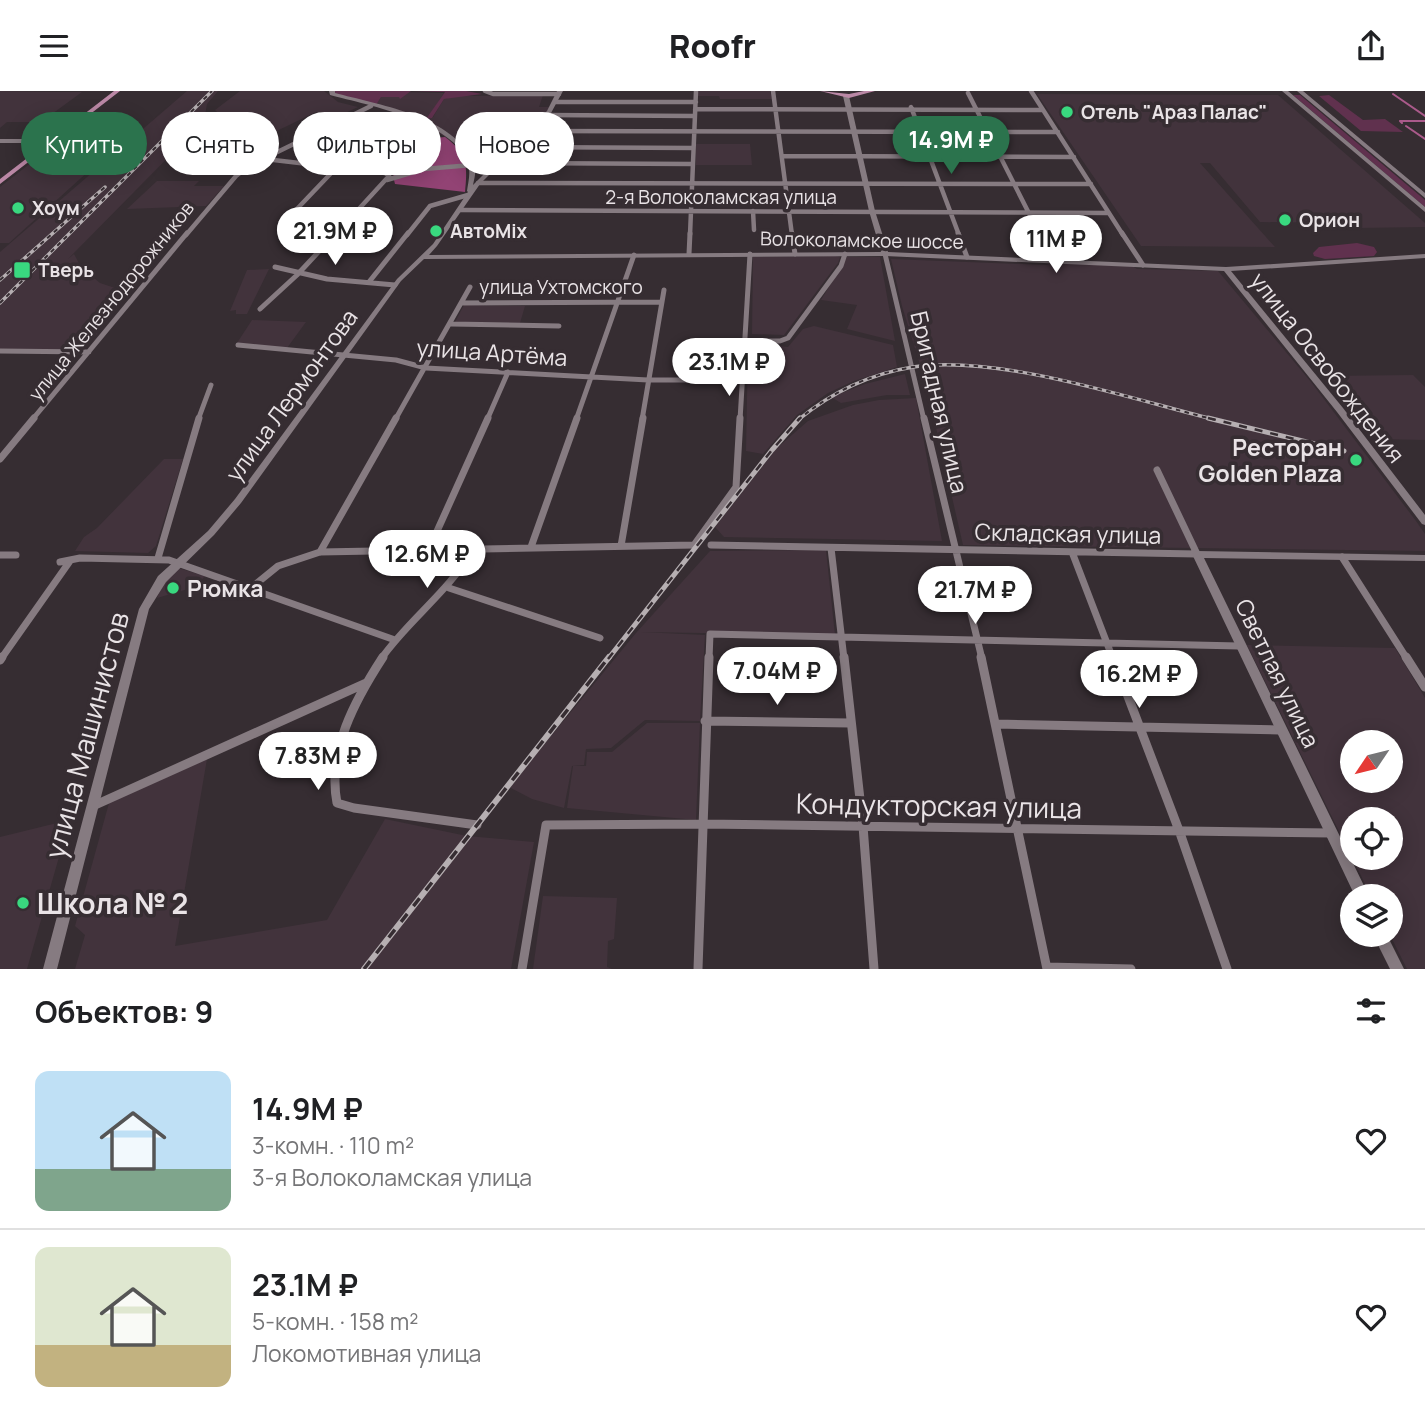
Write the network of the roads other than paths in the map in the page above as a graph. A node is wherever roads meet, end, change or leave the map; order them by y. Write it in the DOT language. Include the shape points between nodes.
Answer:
graph roads {
  1 [pos="116,91"];
  2 [pos="332,91"];
  3 [pos="485,91"];
  4 [pos="696,91"];
  5 [pos="773,91"];
  6 [pos="823,91"];
  7 [pos="872,91"];
  8 [pos="1031,91"];
  9 [pos="1285,91"];
  10 [pos="1300,91"];
  11 [pos="560,92"];
  12 [pos="968,93"];
  13 [pos="846,96"];
  14 [pos="556,102"];
  15 [pos="695,105"];
  16 [pos="371,106"];
  17 [pos="911,107"];
  18 [pos="776,109"];
  19 [pos="848,109"];
  20 [pos="976,109"];
  21 [pos="1043,110"];
  22 [pos="90,112"];
  23 [pos="360,112"];
  24 [pos="548,112"];
  25 [pos="574,115"];
  26 [pos="695,116"];
  27 [pos="574,131"];
  28 [pos="694,131"];
  29 [pos="778,132"];
  30 [pos="853,132"];
  31 [pos="920,132"];
  32 [pos="988,132"];
  33 [pos="1058,132"];
  34 [pos="0,141"];
  35 [pos="21,141"];
  36 [pos="455,141"];
  37 [pos="574,147"];
  38 [pos="693,148"];
  39 [pos="782,156"];
  40 [pos="859,156"];
  41 [pos="930,156"];
  42 [pos="1000,156"];
  43 [pos="1074,157"];
  44 [pos="574,163"];
  45 [pos="692,164"];
  46 [pos="21,166"];
  47 [pos="455,167"];
  48 [pos="237,175"];
  49 [pos="329,175"];
  50 [pos="386,175"];
  51 [pos="472,175"];
  52 [pos="486,175"];
  53 [pos="387,179"];
  54 [pos="0,182"];
  55 [pos="478,183"];
  56 [pos="692,183"];
  57 [pos="785,183"];
  58 [pos="866,183"];
  59 [pos="940,183"];
  60 [pos="1014,184"];
  61 [pos="1091,184"];
  62 [pos="467,196"];
  63 [pos="1425,196"];
  64 [pos="460,210"];
  65 [pos="1425,210"];
  66 [pos="295,211"];
  67 [pos="691,211"];
  68 [pos="753,211"];
  69 [pos="788,211"];
  70 [pos="872,211"];
  71 [pos="951,212"];
  72 [pos="1028,212"];
  73 [pos="1109,213"];
  74 [pos="754,230"];
  75 [pos="689,254"];
  76 [pos="750,254"];
  77 [pos="795,254"];
  78 [pos="845,254"];
  79 [pos="886,254"];
  80 [pos="634,255"];
  81 [pos="1425,256"];
  82 [pos="424,257"];
  83 [pos="967,257"];
  84 [pos="1054,261"];
  85 [pos="1143,265"];
  86 [pos="275,267"];
  87 [pos="1226,269"];
  88 [pos="300,271"];
  89 [pos="369,282"];
  90 [pos="395,285"];
  91 [pos="470,287"];
  92 [pos="664,290"];
  93 [pos="617,302"];
  94 [pos="662,302"];
  95 [pos="461,303"];
  96 [pos="260,309"];
  97 [pos="451,324"];
  98 [pos="559,326"];
  99 [pos="745,341"];
  100 [pos="238,345"];
  101 [pos="0,351"];
  102 [pos="89,352"];
  103 [pos="344,354"];
  104 [pos="426,368"];
  105 [pos="508,372"];
  106 [pos="591,377"];
  107 [pos="648,380"];
  108 [pos="744,380"];
  109 [pos="211,386"];
  110 [pos="0,459"];
  111 [pos="1157,470"];
  112 [pos="1425,522"];
  113 [pos="711,545"];
  114 [pos="621,546"];
  115 [pos="531,547"];
  116 [pos="831,548"];
  117 [pos="429,549"];
  118 [pos="473,549"];
  119 [pos="955,551"];
  120 [pos="320,552"];
  121 [pos="1072,552"];
  122 [pos="1197,554"];
  123 [pos="0,555"];
  124 [pos="16,555"];
  125 [pos="1342,557"];
  126 [pos="158,558"];
  127 [pos="1425,558"];
  128 [pos="71,561"];
  129 [pos="60,562"];
  130 [pos="178,563"];
  131 [pos="251,588"];
  132 [pos="449,588"];
  133 [pos="600,638"];
  134 [pos="841,638"];
  135 [pos="394,640"];
  136 [pos="976,641"];
  137 [pos="1108,642"];
  138 [pos="1239,646"];
  139 [pos="0,660"];
  140 [pos="366,683"];
  141 [pos="1425,687"];
  142 [pos="705,721"];
  143 [pos="850,723"];
  144 [pos="996,724"];
  145 [pos="1137,725"];
  146 [pos="1280,730"];
  147 [pos="93,806"];
  148 [pos="703,824"];
  149 [pos="477,825"];
  150 [pos="863,826"];
  151 [pos="1020,830"];
  152 [pos="1180,832"];
  153 [pos="1331,833"];
  154 [pos="1356,884"];
  155 [pos="1386,947"];
  156 [pos="1047,968"];
  157 [pos="50,969"];
  158 [pos="522,969"];
  159 [pos="698,969"];
  160 [pos="874,969"];
  161 [pos="1131,969"];
  162 [pos="1227,969"];
  163 [pos="1397,969"];
  1 -- 22 [label="main road"];
  2 -- 16 [label="main road" via="332,95"];
  3 -- 11 [label="street"];
  4 -- 15 [label="street"];
  5 -- 18 [label="street"];
  6 -- 13 [label="main road"];
  7 -- 13 [label="main road"];
  8 -- 21 [label="street"];
  9 -- 65 [label="main road"];
  10 -- 63 [label="main road"];
  11 -- 14 [label="main road, улица Лермонтова"];
  12 -- 20 [label="street"];
  13 -- 19 [label="main road"];
  14 -- 15 [label="street"];
  14 -- 24 [label="main road, улица Лермонтова"];
  15 -- 18 [label="street"];
  15 -- 26 [label="street"];
  16 -- 23 [label="street, улица Железнодорожников"];
  16 -- 36 [label="main road" via="422,121"];
  17 -- 19 [label="street"];
  17 -- 20 [label="street"];
  17 -- 31 [label="street"];
  18 -- 19 [label="street"];
  18 -- 29 [label="street"];
  19 -- 30 [label="main road"];
  20 -- 21 [label="street"];
  20 -- 32 [label="street"];
  21 -- 33 [label="street"];
  25 -- 26 [label="street"];
  26 -- 28 [label="street"];
  27 -- 28 [label="street"];
  28 -- 29 [label="street"];
  28 -- 38 [label="street"];
  29 -- 30 [label="street"];
  29 -- 39 [label="street"];
  30 -- 31 [label="street"];
  30 -- 40 [label="main road"];
  31 -- 32 [label="street"];
  31 -- 41 [label="street"];
  32 -- 33 [label="street"];
  32 -- 42 [label="street"];
  33 -- 43 [label="street"];
  34 -- 35 [label="main road"];
  37 -- 38 [label="street"];
  38 -- 45 [label="street"];
  39 -- 40 [label="street"];
  39 -- 57 [label="street"];
  40 -- 41 [label="street"];
  40 -- 58 [label="main road"];
  41 -- 42 [label="street"];
  41 -- 59 [label="street"];
  42 -- 43 [label="street"];
  42 -- 60 [label="street"];
  43 -- 61 [label="street"];
  44 -- 45 [label="street"];
  45 -- 56 [label="street"];
  46 -- 54 [label="main road"];
  47 -- 53 [label="street" via="410,171"];
  48 -- 102 [label="street, улица Железнодорожников"];
  49 -- 66 [label="street"];
  50 -- 53 [label="street"];
  51 -- 62 [label="main road"];
  52 -- 55 [label="main road, улица Лермонтова"];
  53 -- 88 [label="street"];
  55 -- 56 [label="street"];
  55 -- 62 [label="main road, улица Лермонтова"];
  56 -- 57 [label="street"];
  56 -- 67 [label="street"];
  57 -- 58 [label="street"];
  57 -- 69 [label="street"];
  58 -- 59 [label="street"];
  58 -- 70 [label="main road"];
  59 -- 60 [label="street"];
  59 -- 71 [label="street"];
  60 -- 61 [label="street"];
  60 -- 72 [label="street"];
  61 -- 73 [label="street"];
  62 -- 64 [label="main road, улица Лермонтова"];
  62 -- 89 [label="street" via="430,206"];
  64 -- 67 [label="street, 2-я Волоколамская улица"];
  64 -- 82 [label="main road, улица Лермонтова"];
  67 -- 68 [label="street, 2-я Волоколамская улица"];
  67 -- 75 [label="street"];
  68 -- 69 [label="street, 2-я Волоколамская улица"];
  68 -- 74 [label="street"];
  69 -- 70 [label="street, 2-я Волоколамская улица"];
  69 -- 77 [label="street"];
  70 -- 71 [label="street, 2-я Волоколамская улица"];
  70 -- 79 [label="main road"];
  71 -- 72 [label="street, 2-я Волоколамская улица"];
  71 -- 83 [label="street"];
  72 -- 73 [label="street, 2-я Волоколамская улица"];
  72 -- 84 [label="street"];
  73 -- 85 [label="street"];
  75 -- 76 [label="main road, Волоколамское шоссе"];
  75 -- 80 [label="main road, Волоколамское шоссе"];
  76 -- 77 [label="main road, Волоколамское шоссе"];
  76 -- 99 [label="street"];
  77 -- 78 [label="main road, Волоколамское шоссе"];
  78 -- 79 [label="main road, Волоколамское шоссе"];
  78 -- 99 [label="street" via="788,338"];
  79 -- 83 [label="main road, Волоколамское шоссе"];
  79 -- 119 [label="street, Бригадная улица"];
  80 -- 82 [label="main road, Волоколамское шоссе"];
  80 -- 93 [label="street"];
  81 -- 87 [label="main road, Волоколамское шоссе"];
  82 -- 90 [label="main road, улица Лермонтова"];
  83 -- 84 [label="main road, Волоколамское шоссе"];
  84 -- 85 [label="main road, Волоколамское шоссе"];
  85 -- 87 [label="main road, Волоколамское шоссе"];
  86 -- 88 [label="street"];
  87 -- 112 [label="main road, улица Освобождения"];
  88 -- 89 [label="street" via="327,279"];
  88 -- 96 [label="street"];
  89 -- 90 [label="street"];
  90 -- 103 [label="main road, улица Лермонтова"];
  91 -- 95 [label="street"];
  92 -- 94 [label="street"];
  93 -- 94 [label="street, улица Ухтомского"];
  93 -- 95 [label="street, улица Ухтомского"];
  93 -- 106 [label="street"];
  94 -- 107 [label="street"];
  95 -- 97 [label="street"];
  97 -- 98 [label="street, улица Ухтомского"];
  97 -- 104 [label="street"];
  99 -- 108 [label="street"];
  100 -- 103 [label="street, улица Артёма"];
  101 -- 102 [label="street"];
  102 -- 110 [label="street, улица Железнодорожников"];
  103 -- 104 [label="street, улица Артёма"];
  103 -- 130 [label="main road, улица Лермонтова" via="221,523"];
  104 -- 105 [label="street, улица Артёма"];
  104 -- 120 [label="street"];
  105 -- 106 [label="street, улица Артёма"];
  105 -- 117 [label="street"];
  106 -- 107 [label="street, улица Артёма"];
  106 -- 115 [label="street"];
  107 -- 108 [label="street, улица Артёма"];
  107 -- 114 [label="street"];
  108 -- 114 [label="street" via="736,487 694,545"];
  109 -- 126 [label="street"];
  111 -- 122 [label="street, Светлая улица"];
  113 -- 116 [label="street, Складская улица"];
  114 -- 115 [label="street"];
  115 -- 118 [label="street"];
  116 -- 119 [label="street, Складская улица"];
  116 -- 134 [label="street"];
  117 -- 118 [label="street"];
  117 -- 120 [label="street"];
  118 -- 132 [label="street"];
  119 -- 121 [label="street, Складская улица"];
  119 -- 136 [label="street, Бригадная улица"];
  120 -- 131 [label="street" via="278,566"];
  121 -- 122 [label="street, Складская улица"];
  121 -- 137 [label="street"];
  122 -- 125 [label="main road, Складская улица"];
  122 -- 138 [label="main road, Светлая улица"];
  123 -- 124 [label="street"];
  125 -- 127 [label="main road, Складская улица"];
  125 -- 141 [label="street"];
  126 -- 128 [label="street"];
  126 -- 130 [label="street"];
  128 -- 129 [label="street"];
  128 -- 139 [label="street"];
  130 -- 131 [label="street"];
  130 -- 147 [label="main road, улица Машинистов" via="145,605"];
  131 -- 135 [label="street"];
  132 -- 133 [label="street"];
  132 -- 135 [label="street"];
  134 -- 136 [label="street"];
  134 -- 142 [label="street" via="710,634"];
  134 -- 143 [label="street"];
  135 -- 140 [label="street"];
  136 -- 137 [label="street"];
  136 -- 144 [label="street, Бригадная улица"];
  137 -- 138 [label="street"];
  137 -- 145 [label="street"];
  138 -- 146 [label="main road, Светлая улица"];
  140 -- 147 [label="street"];
  140 -- 149 [label="street" via="342,734 333,793 337,803"];
  142 -- 143 [label="street"];
  142 -- 148 [label="street"];
  143 -- 150 [label="street"];
  144 -- 145 [label="street"];
  144 -- 151 [label="street, Бригадная улица"];
  145 -- 146 [label="street"];
  145 -- 152 [label="street"];
  146 -- 153 [label="main road, Светлая улица"];
  147 -- 157 [label="main road, улица Машинистов"];
  148 -- 150 [label="street, Кондукторская улица"];
  148 -- 158 [label="street, Кондукторская улица" via="547,825"];
  148 -- 159 [label="street"];
  150 -- 151 [label="street, Кондукторская улица"];
  150 -- 160 [label="street"];
  151 -- 152 [label="street, Кондукторская улица"];
  151 -- 156 [label="street, Бригадная улица"];
  152 -- 153 [label="street, Кондукторская улица"];
  152 -- 162 [label="street"];
  153 -- 154 [label="main road, Светлая улица"];
  155 -- 163 [label="main road"];
  156 -- 161 [label="street"];
}
